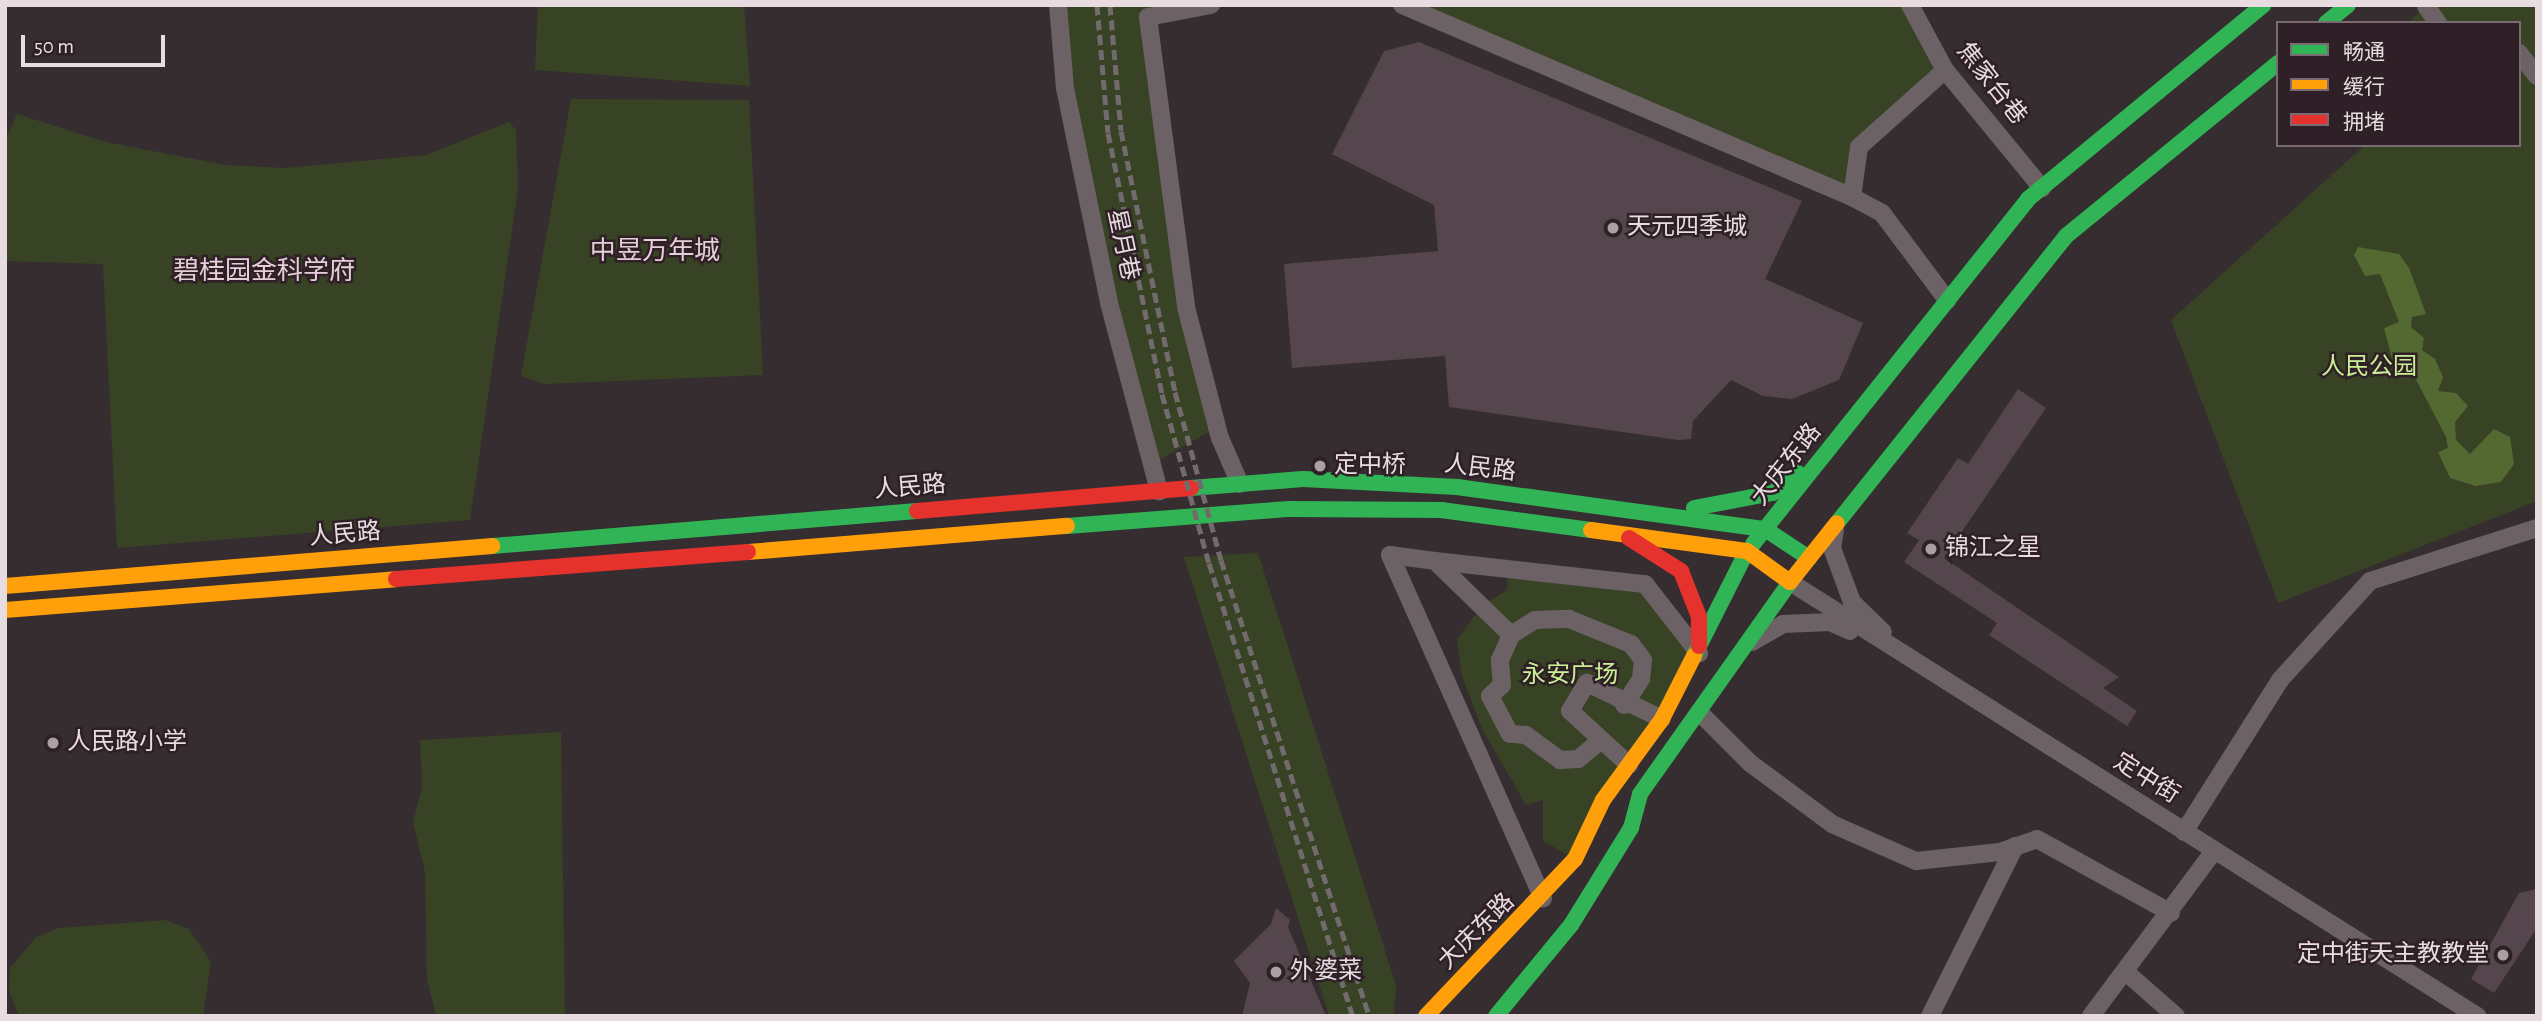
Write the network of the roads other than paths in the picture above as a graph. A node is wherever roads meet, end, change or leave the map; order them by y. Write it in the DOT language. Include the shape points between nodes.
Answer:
graph roads {
  1 [pos="1058,5"];
  2 [pos="1211,5"];
  3 [pos="1402,5"];
  4 [pos="1910,5"];
  5 [pos="2263,5"];
  6 [pos="2348,5"];
  7 [pos="2426,6"];
  8 [pos="2328,21"];
  9 [pos="2437,21"];
  10 [pos="2521,56"];
  11 [pos="2276,64"];
  12 [pos="1945,70"];
  13 [pos="2537,76"];
  14 [pos="2042,188"];
  15 [pos="1852,197"];
  16 [pos="1947,300"];
  17 [pos="1832,444"];
  18 [pos="1240,484"];
  19 [pos="1158,491"];
  20 [pos="1638,513"];
  21 [pos="1835,525"];
  22 [pos="2537,528"];
  23 [pos="1765,530"];
  24 [pos="1629,538"];
  25 [pos="1747,551"];
  26 [pos="1809,558"];
  27 [pos="1435,561"];
  28 [pos="1790,582"];
  29 [pos="5,586"];
  30 [pos="5,610"];
  31 [pos="1511,635"];
  32 [pos="1745,646"];
  33 [pos="1699,653"];
  34 [pos="1913,661"];
  35 [pos="1624,705"];
  36 [pos="1699,712"];
  37 [pos="1662,719"];
  38 [pos="1601,740"];
  39 [pos="1629,765"];
  40 [pos="2184,832"];
  41 [pos="2015,846"];
  42 [pos="2214,851"];
  43 [pos="1543,898"];
  44 [pos="2171,913"];
  45 [pos="2128,974"];
  46 [pos="1426,1016"];
  47 [pos="1496,1016"];
  48 [pos="1930,1016"];
  49 [pos="2091,1016"];
  50 [pos="2176,1016"];
  51 [pos="2477,1016"];
  1 -- 19 [label="street, 星月巷" via="1065,88 1109,303"];
  2 -- 18 [label="street" via="1148,17 1185,307 1220,438"];
  3 -- 15 [label="street"];
  4 -- 12 [label="street, 焦家台巷"];
  5 -- 14 [label="main road, 大庆东路"];
  6 -- 8 [label="main road"];
  7 -- 9 [label="street"];
  10 -- 13 [label="street"];
  11 -- 21 [label="main road" via="2066,236"];
  12 -- 14 [label="street, 焦家台巷"];
  12 -- 15 [label="street" via="1859,147"];
  14 -- 16 [label="main road, 大庆东路"];
  15 -- 16 [label="street" via="1882,213"];
  16 -- 17 [label="main road, 大庆东路"];
  17 -- 20 [label="main road" via="1773,493 1729,505"];
  17 -- 23 [label="main road, 大庆东路"];
  18 -- 19 [label="main road, 人民路"];
  18 -- 20 [label="main road, 人民路" via="1303,479 1457,487"];
  19 -- 29 [label="main road, 人民路"];
  20 -- 23 [label="main road, 人民路"];
  21 -- 26 [label="main road"];
  21 -- 34 [label="street" via="1832,548 1852,602"];
  22 -- 40 [label="street" via="2370,581 2280,680"];
  23 -- 25 [label="main road, 大庆东路"];
  23 -- 26 [label="main road, 人民路"];
  24 -- 25 [label="main road, 人民路"];
  24 -- 30 [label="main road, 人民路" via="1441,510 1289,509"];
  24 -- 33 [label="main road" via="1681,571 1699,617"];
  25 -- 28 [label="main road, 人民路"];
  25 -- 33 [label="main road, 大庆东路"];
  26 -- 28 [label="main road"];
  27 -- 31 [label="street"];
  27 -- 33 [label="street" via="1645,584"];
  27 -- 43 [label="street" via="1390,555"];
  28 -- 32 [label="main road"];
  28 -- 34 [label="street, 定中街"];
  31 -- 35 [label="street" via="1535,620 1569,619 1631,644 1643,660 1641,679"];
  31 -- 38 [label="street" via="1500,660 1502,685 1490,695 1510,734 1526,736 1560,760 1578,759"];
  32 -- 34 [label="street" via="1783,624 1830,622"];
  32 -- 36 [label="main road"];
  33 -- 37 [label="main road, 大庆东路"];
  34 -- 40 [label="street, 定中街"];
  35 -- 37 [label="street"];
  35 -- 38 [label="street" via="1587,682 1570,711"];
  36 -- 41 [label="street" via="1750,763 1832,824 1916,861"];
  36 -- 47 [label="main road" via="1640,794 1630,828 1571,925"];
  37 -- 39 [label="main road, 大庆东路"];
  38 -- 39 [label="street"];
  39 -- 43 [label="main road, 大庆东路" via="1575,859"];
  40 -- 42 [label="street, 定中街"];
  41 -- 44 [label="street" via="2037,839"];
  41 -- 48 [label="street"];
  42 -- 44 [label="street"];
  42 -- 51 [label="street, 定中街"];
  43 -- 46 [label="main road, 大庆东路"];
  44 -- 45 [label="street"];
  45 -- 49 [label="street"];
  45 -- 50 [label="street"];
}
